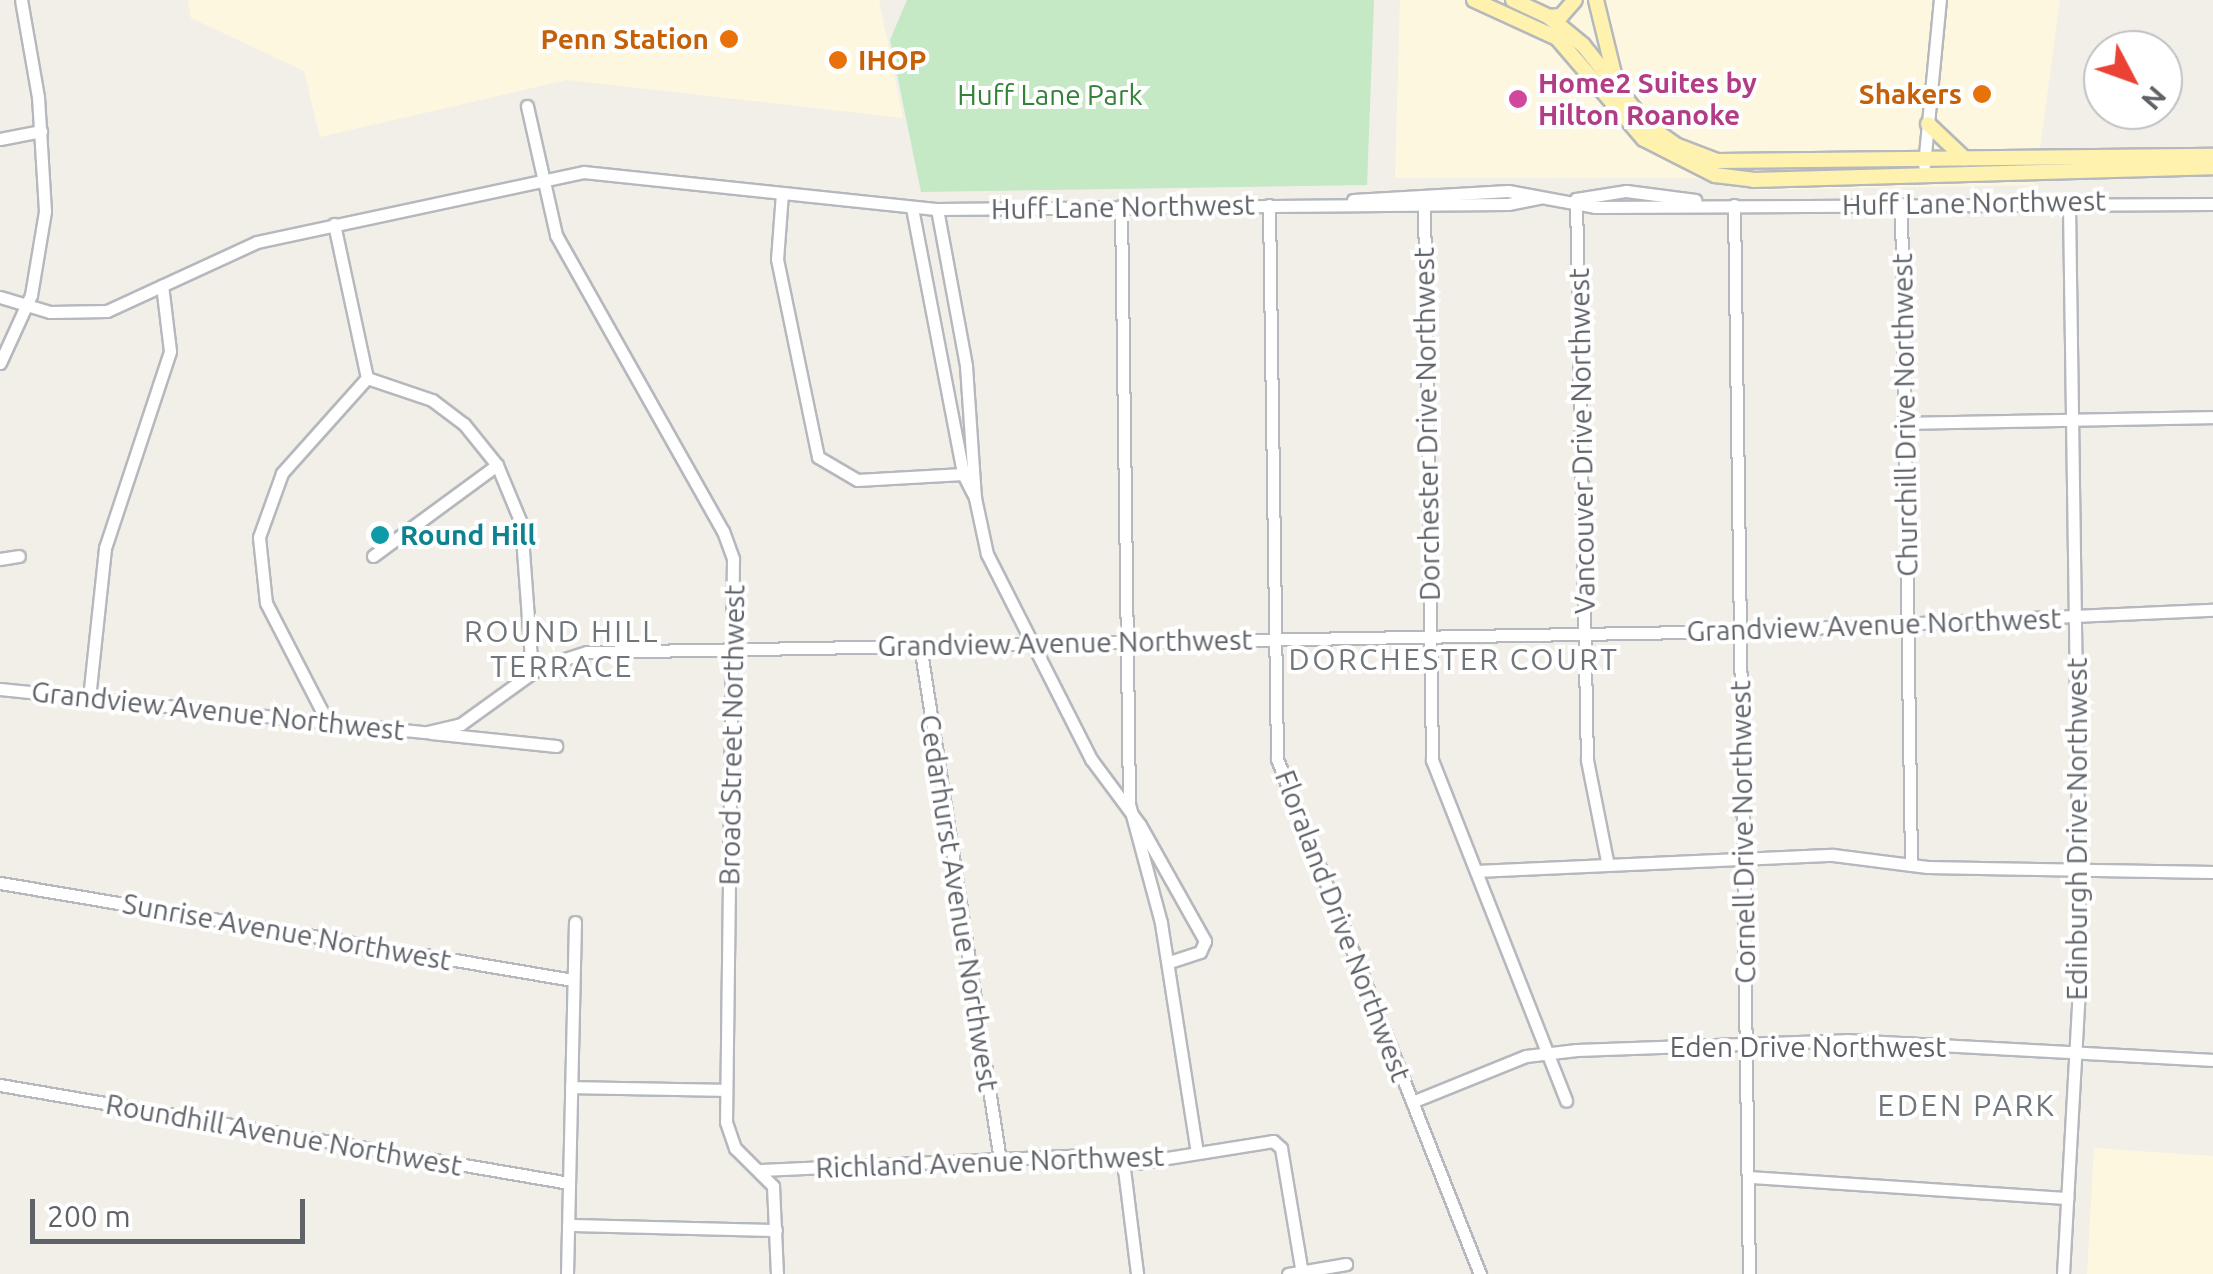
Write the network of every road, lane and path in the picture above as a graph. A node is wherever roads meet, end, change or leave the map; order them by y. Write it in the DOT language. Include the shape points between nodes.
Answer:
graph roads {
  1 [pos="21,0"];
  2 [pos="1474,0"];
  3 [pos="1513,0"];
  4 [pos="1575,0"];
  5 [pos="1596,0"];
  6 [pos="1940,0"];
  7 [pos="1549,17"];
  8 [pos="1618,93"];
  9 [pos="527,106"];
  10 [pos="1928,124"];
  11 [pos="41,131"];
  12 [pos="0,140"];
  13 [pos="2213,156"];
  14 [pos="1964,158"];
  15 [pos="2213,166"];
  16 [pos="1924,167"];
  17 [pos="540,178"];
  18 [pos="782,193"];
  19 [pos="1576,198"];
  20 [pos="1424,201"];
  21 [pos="2069,203"];
  22 [pos="1901,204"];
  23 [pos="2213,204"];
  24 [pos="1269,205"];
  25 [pos="1121,206"];
  26 [pos="1734,206"];
  27 [pos="912,208"];
  28 [pos="937,209"];
  29 [pos="334,224"];
  30 [pos="162,285"];
  31 [pos="0,297"];
  32 [pos="26,306"];
  33 [pos="0,363"];
  34 [pos="367,378"];
  35 [pos="2213,417"];
  36 [pos="2072,421"];
  37 [pos="1906,423"];
  38 [pos="497,464"];
  39 [pos="963,474"];
  40 [pos="975,498"];
  41 [pos="19,556"];
  42 [pos="373,556"];
  43 [pos="0,559"];
  44 [pos="2213,610"];
  45 [pos="2076,618"];
  46 [pos="1908,622"];
  47 [pos="1742,631"];
  48 [pos="1585,634"];
  49 [pos="1429,636"];
  50 [pos="1274,639"];
  51 [pos="1128,640"];
  52 [pos="1030,642"];
  53 [pos="920,645"];
  54 [pos="735,649"];
  55 [pos="532,672"];
  56 [pos="0,689"];
  57 [pos="88,698"];
  58 [pos="328,723"];
  59 [pos="426,732"];
  60 [pos="556,746"];
  61 [pos="1130,811"];
  62 [pos="1740,856"];
  63 [pos="1607,862"];
  64 [pos="1911,866"];
  65 [pos="1476,870"];
  66 [pos="2079,870"];
  67 [pos="2213,872"];
  68 [pos="0,883"];
  69 [pos="575,922"];
  70 [pos="1169,962"];
  71 [pos="573,980"];
  72 [pos="1746,1043"];
  73 [pos="1548,1052"];
  74 [pos="2078,1053"];
  75 [pos="2213,1060"];
  76 [pos="0,1086"];
  77 [pos="571,1087"];
  78 [pos="726,1090"];
  79 [pos="1566,1101"];
  80 [pos="1412,1102"];
  81 [pos="1196,1152"];
  82 [pos="1000,1160"];
  83 [pos="1124,1160"];
  84 [pos="761,1170"];
  85 [pos="1750,1178"];
  86 [pos="569,1183"];
  87 [pos="2067,1198"];
  88 [pos="568,1225"];
  89 [pos="776,1230"];
  90 [pos="1346,1264"];
  91 [pos="1297,1273"];
  92 [pos="567,1274"];
  93 [pos="777,1274"];
  94 [pos="1138,1274"];
  95 [pos="1480,1274"];
  96 [pos="1749,1274"];
  97 [pos="2063,1274"];
  1 -- 11 [label="street"];
  2 -- 16 [label="main road" via="1557,38 1629,126 1697,169 1752,180"];
  3 -- 7 [label="main road"];
  4 -- 7 [label="main road" via="1562,16"];
  5 -- 8 [label="main road"];
  6 -- 10 [label="street"];
  7 -- 8 [label="main road" via="1583,45"];
  8 -- 16 [label="main road" via="1661,136 1717,161"];
  9 -- 17 [label="street, Broad Street Northwest"];
  10 -- 14 [label="main road"];
  10 -- 16 [label="street"];
  11 -- 12 [label="street"];
  11 -- 32 [label="street" via="44,233"];
  13 -- 14 [label="main road"];
  14 -- 16 [label="main road"];
  15 -- 16 [label="main road"];
  17 -- 18 [label="street, Huff Lane Northwest" via="606,172"];
  17 -- 29 [label="street, Huff Lane Northwest"];
  17 -- 54 [label="street, Broad Street Northwest" via="556,235 729,545"];
  18 -- 27 [label="street, Huff Lane Northwest"];
  18 -- 39 [label="street" via="777,259 818,457 858,480"];
  19 -- 20 [label="street, Huff Lane Northwest"];
  19 -- 26 [label="street, Huff Lane Northwest" via="1595,207"];
  19 -- 48 [label="street, Vancouver Drive Northwest"];
  20 -- 24 [label="street, Huff Lane Northwest"];
  20 -- 49 [label="street, Dorchester Drive Northwest"];
  21 -- 22 [label="street, Huff Lane Northwest"];
  21 -- 23 [label="street, Huff Lane Northwest"];
  21 -- 36 [label="street, Edinburgh Drive Northwest"];
  22 -- 26 [label="street, Huff Lane Northwest"];
  22 -- 37 [label="street, Churchill Drive Northwest"];
  24 -- 25 [label="street, Huff Lane Northwest"];
  24 -- 50 [label="street, Floraland Drive Northwest"];
  25 -- 28 [label="street, Huff Lane Northwest"];
  25 -- 51 [label="street"];
  26 -- 47 [label="street, Cornell Drive Northwest"];
  27 -- 28 [label="street, Huff Lane Northwest"];
  27 -- 39 [label="street"];
  28 -- 40 [label="street" via="966,366"];
  29 -- 30 [label="street, Huff Lane Northwest" via="231,250"];
  29 -- 34 [label="street"];
  30 -- 32 [label="street, Huff Lane Northwest" via="90,314"];
  30 -- 57 [label="street" via="170,351 105,548"];
  31 -- 32 [label="street, Huff Lane Northwest"];
  32 -- 33 [label="street"];
  34 -- 38 [label="street" via="432,400 464,424"];
  34 -- 58 [label="street" via="282,472 259,537 266,602"];
  35 -- 36 [label="street"];
  36 -- 37 [label="street"];
  36 -- 45 [label="street, Edinburgh Drive Northwest"];
  37 -- 46 [label="street, Churchill Drive Northwest"];
  38 -- 42 [label="street"];
  38 -- 55 [label="street" via="521,523"];
  39 -- 40 [label="street"];
  40 -- 52 [label="street" via="987,554"];
  41 -- 43 [label="street"];
  44 -- 45 [label="street, Grandview Avenue Northwest"];
  45 -- 46 [label="street, Grandview Avenue Northwest"];
  45 -- 66 [label="street, Edinburgh Drive Northwest"];
  46 -- 47 [label="street, Grandview Avenue Northwest"];
  46 -- 64 [label="street, Churchill Drive Northwest"];
  47 -- 48 [label="street, Grandview Avenue Northwest"];
  47 -- 62 [label="street, Cornell Drive Northwest"];
  48 -- 49 [label="street, Grandview Avenue Northwest"];
  48 -- 63 [label="street, Vancouver Drive Northwest" via="1587,760"];
  49 -- 50 [label="street, Grandview Avenue Northwest"];
  49 -- 65 [label="street, Dorchester Drive Northwest" via="1432,760"];
  50 -- 51 [label="street, Grandview Avenue Northwest"];
  50 -- 80 [label="street, Floraland Drive Northwest" via="1280,771"];
  51 -- 52 [label="street, Grandview Avenue Northwest"];
  51 -- 61 [label="street"];
  52 -- 53 [label="street, Grandview Avenue Northwest"];
  52 -- 61 [label="street" via="1091,759"];
  53 -- 54 [label="street, Grandview Avenue Northwest"];
  53 -- 82 [label="street, Cedarhurst Avenue Northwest"];
  54 -- 55 [label="street, Grandview Avenue Northwest" via="587,652"];
  54 -- 78 [label="street, Broad Street Northwest"];
  55 -- 59 [label="street, Grandview Avenue Northwest" via="472,718"];
  56 -- 57 [label="street, Grandview Avenue Northwest"];
  57 -- 58 [label="street, Grandview Avenue Northwest"];
  58 -- 59 [label="street, Grandview Avenue Northwest"];
  59 -- 60 [label="street"];
  61 -- 70 [label="street"];
  61 -- 70 [label="street" via="1205,941 1200,952"];
  62 -- 63 [label="street"];
  62 -- 64 [label="street" via="1834,855"];
  62 -- 72 [label="street, Cornell Drive Northwest"];
  63 -- 65 [label="street"];
  64 -- 66 [label="street"];
  65 -- 73 [label="street, Dorchester Drive Northwest"];
  66 -- 67 [label="street"];
  66 -- 74 [label="street, Edinburgh Drive Northwest"];
  68 -- 71 [label="street, Sunrise Avenue Northwest"];
  69 -- 71 [label="street"];
  70 -- 81 [label="street"];
  71 -- 77 [label="street"];
  72 -- 73 [label="street, Eden Drive Northwest"];
  72 -- 74 [label="street, Eden Drive Northwest" via="1846,1040"];
  72 -- 85 [label="street, Cornell Drive Northwest"];
  73 -- 79 [label="street, Dorchester Drive Northwest"];
  73 -- 80 [label="street, Eden Drive Northwest"];
  74 -- 75 [label="street, Eden Drive Northwest"];
  74 -- 87 [label="street, Edinburgh Drive Northwest"];
  76 -- 86 [label="street, Roundhill Avenue Northwest"];
  77 -- 78 [label="street"];
  77 -- 86 [label="street"];
  78 -- 84 [label="street, Broad Street Northwest" via="730,1140"];
  80 -- 95 [label="street, Floraland Drive Northwest"];
  81 -- 83 [label="street, Richland Avenue Northwest"];
  81 -- 91 [label="street, Richland Avenue Northwest" via="1277,1142"];
  82 -- 83 [label="street, Richland Avenue Northwest"];
  82 -- 84 [label="street, Richland Avenue Northwest"];
  83 -- 94 [label="street"];
  84 -- 89 [label="street, Broad Street Northwest" via="772,1186"];
  85 -- 87 [label="street"];
  85 -- 96 [label="street, Cornell Drive Northwest"];
  86 -- 88 [label="street"];
  87 -- 97 [label="street, Edinburgh Drive Northwest"];
  88 -- 89 [label="street"];
  88 -- 92 [label="street"];
  89 -- 93 [label="street, Broad Street Northwest"];
  90 -- 91 [label="street"];
}
